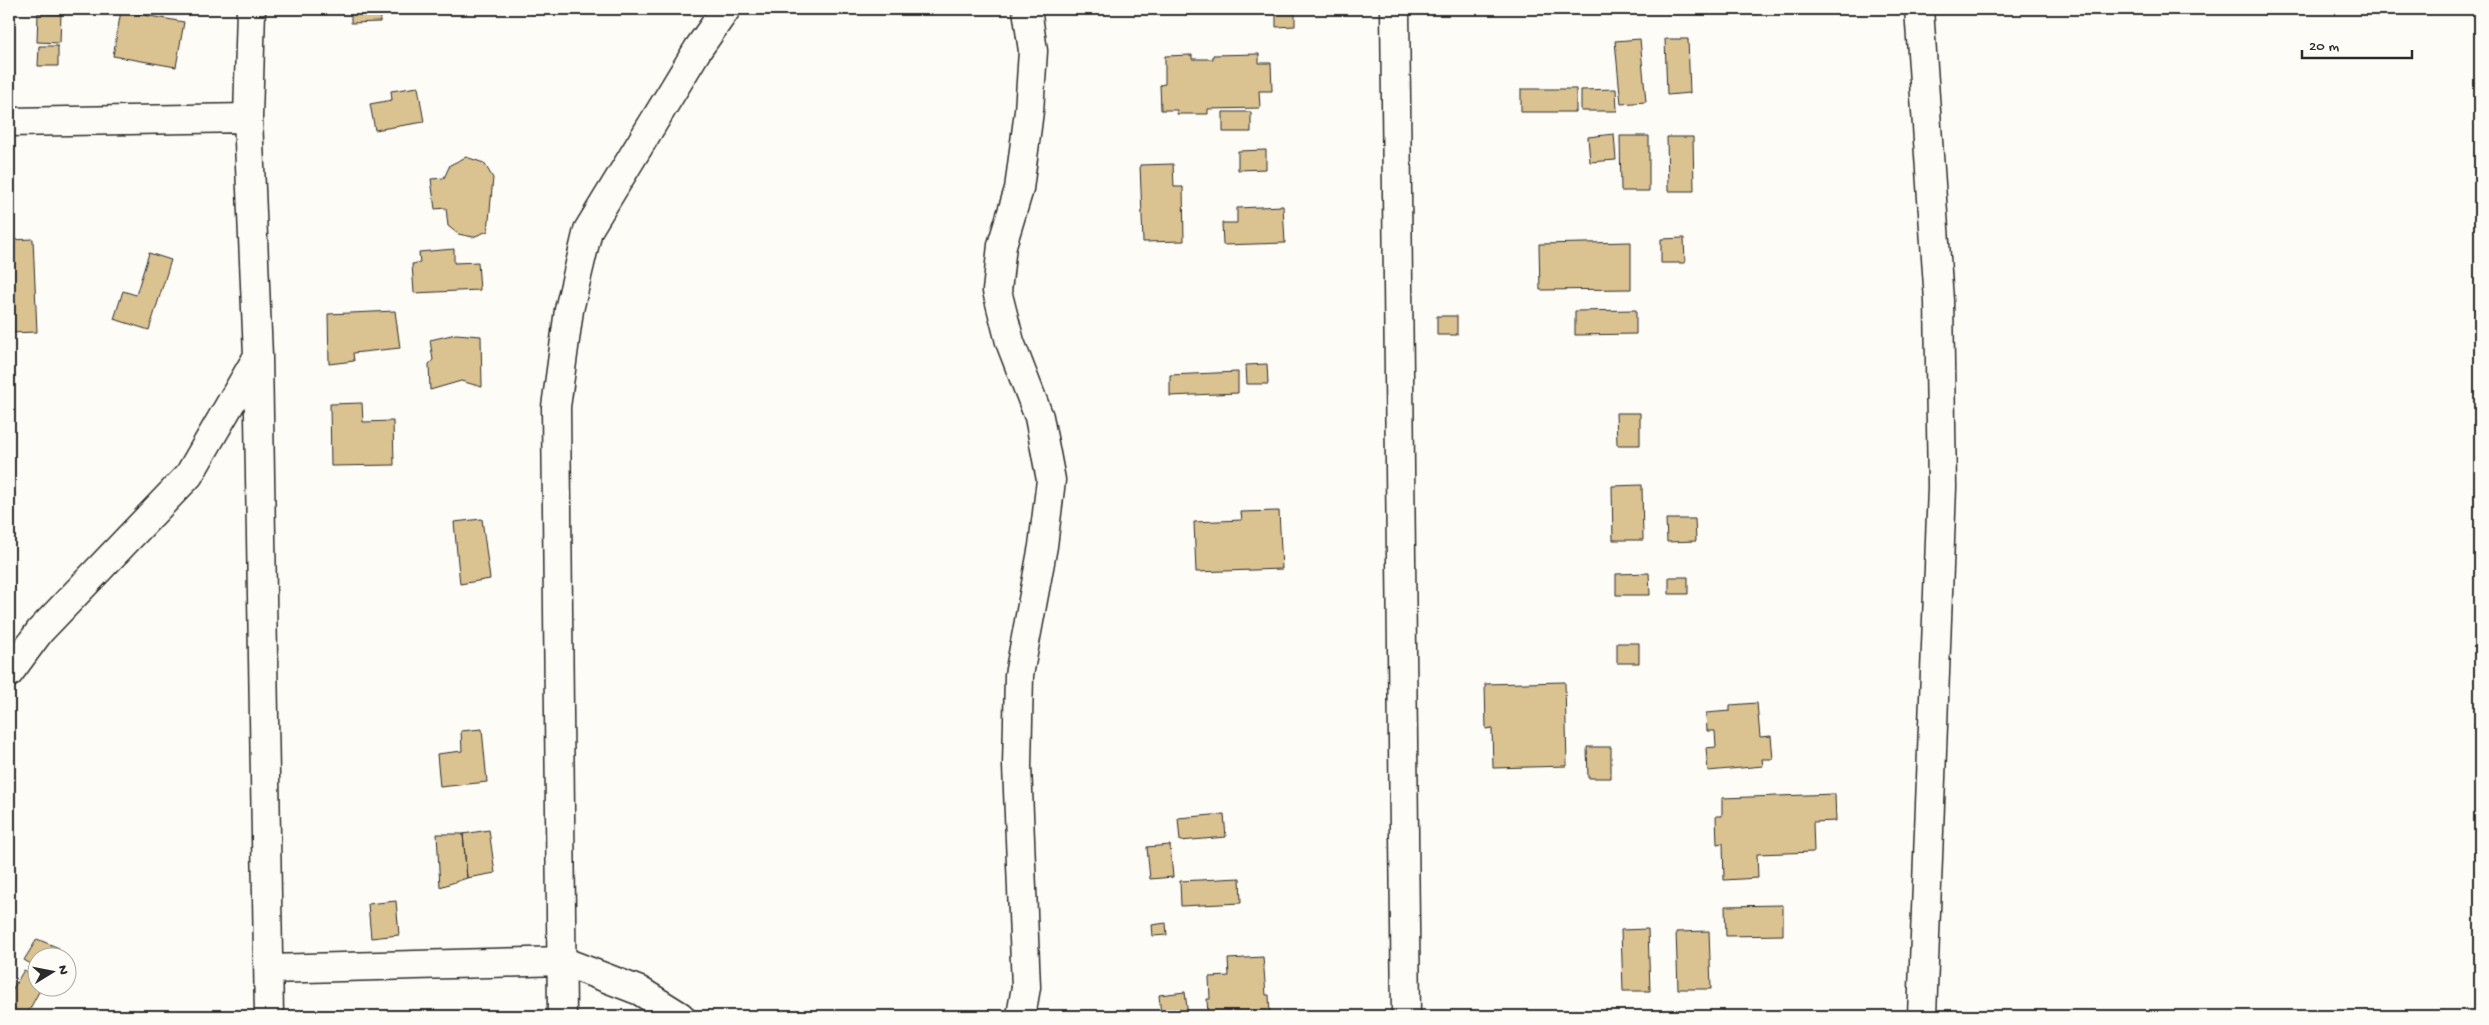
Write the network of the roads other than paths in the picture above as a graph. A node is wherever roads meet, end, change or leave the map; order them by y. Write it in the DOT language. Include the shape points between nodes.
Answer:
graph roads {
  1 [pos="251,9"];
  2 [pos="726,9"];
  3 [pos="1026,9"];
  4 [pos="1395,9"];
  5 [pos="1919,9"];
  6 [pos="248,118"];
  7 [pos="9,122"];
  8 [pos="258,356"];
  9 [pos="9,673"];
  10 [pos="562,961"];
  11 [pos="269,969"];
  12 [pos="269,1016"];
  13 [pos="562,1016"];
  14 [pos="680,1016"];
  15 [pos="1021,1016"];
  16 [pos="1406,1016"];
  17 [pos="1922,1016"];
  1 -- 6 [label="street"];
  2 -- 10 [label="street" via="698,49 588,230 569,310 556,407"];
  3 -- 15 [label="street" via="1033,52 1029,111 1019,189 1002,245 997,291 1010,342 1039,417 1051,480 1043,546 1019,675 1017,766 1026,987"];
  4 -- 16 [label="street"];
  5 -- 17 [label="street" via="1939,301 1942,487"];
  6 -- 7 [label="street"];
  6 -- 8 [label="street"];
  8 -- 9 [label="street" via="189,475 40,631"];
  8 -- 11 [label="street"];
  10 -- 11 [label="street"];
  10 -- 13 [label="street"];
  10 -- 14 [label="street" via="640,991"];
  11 -- 12 [label="street"];
}
